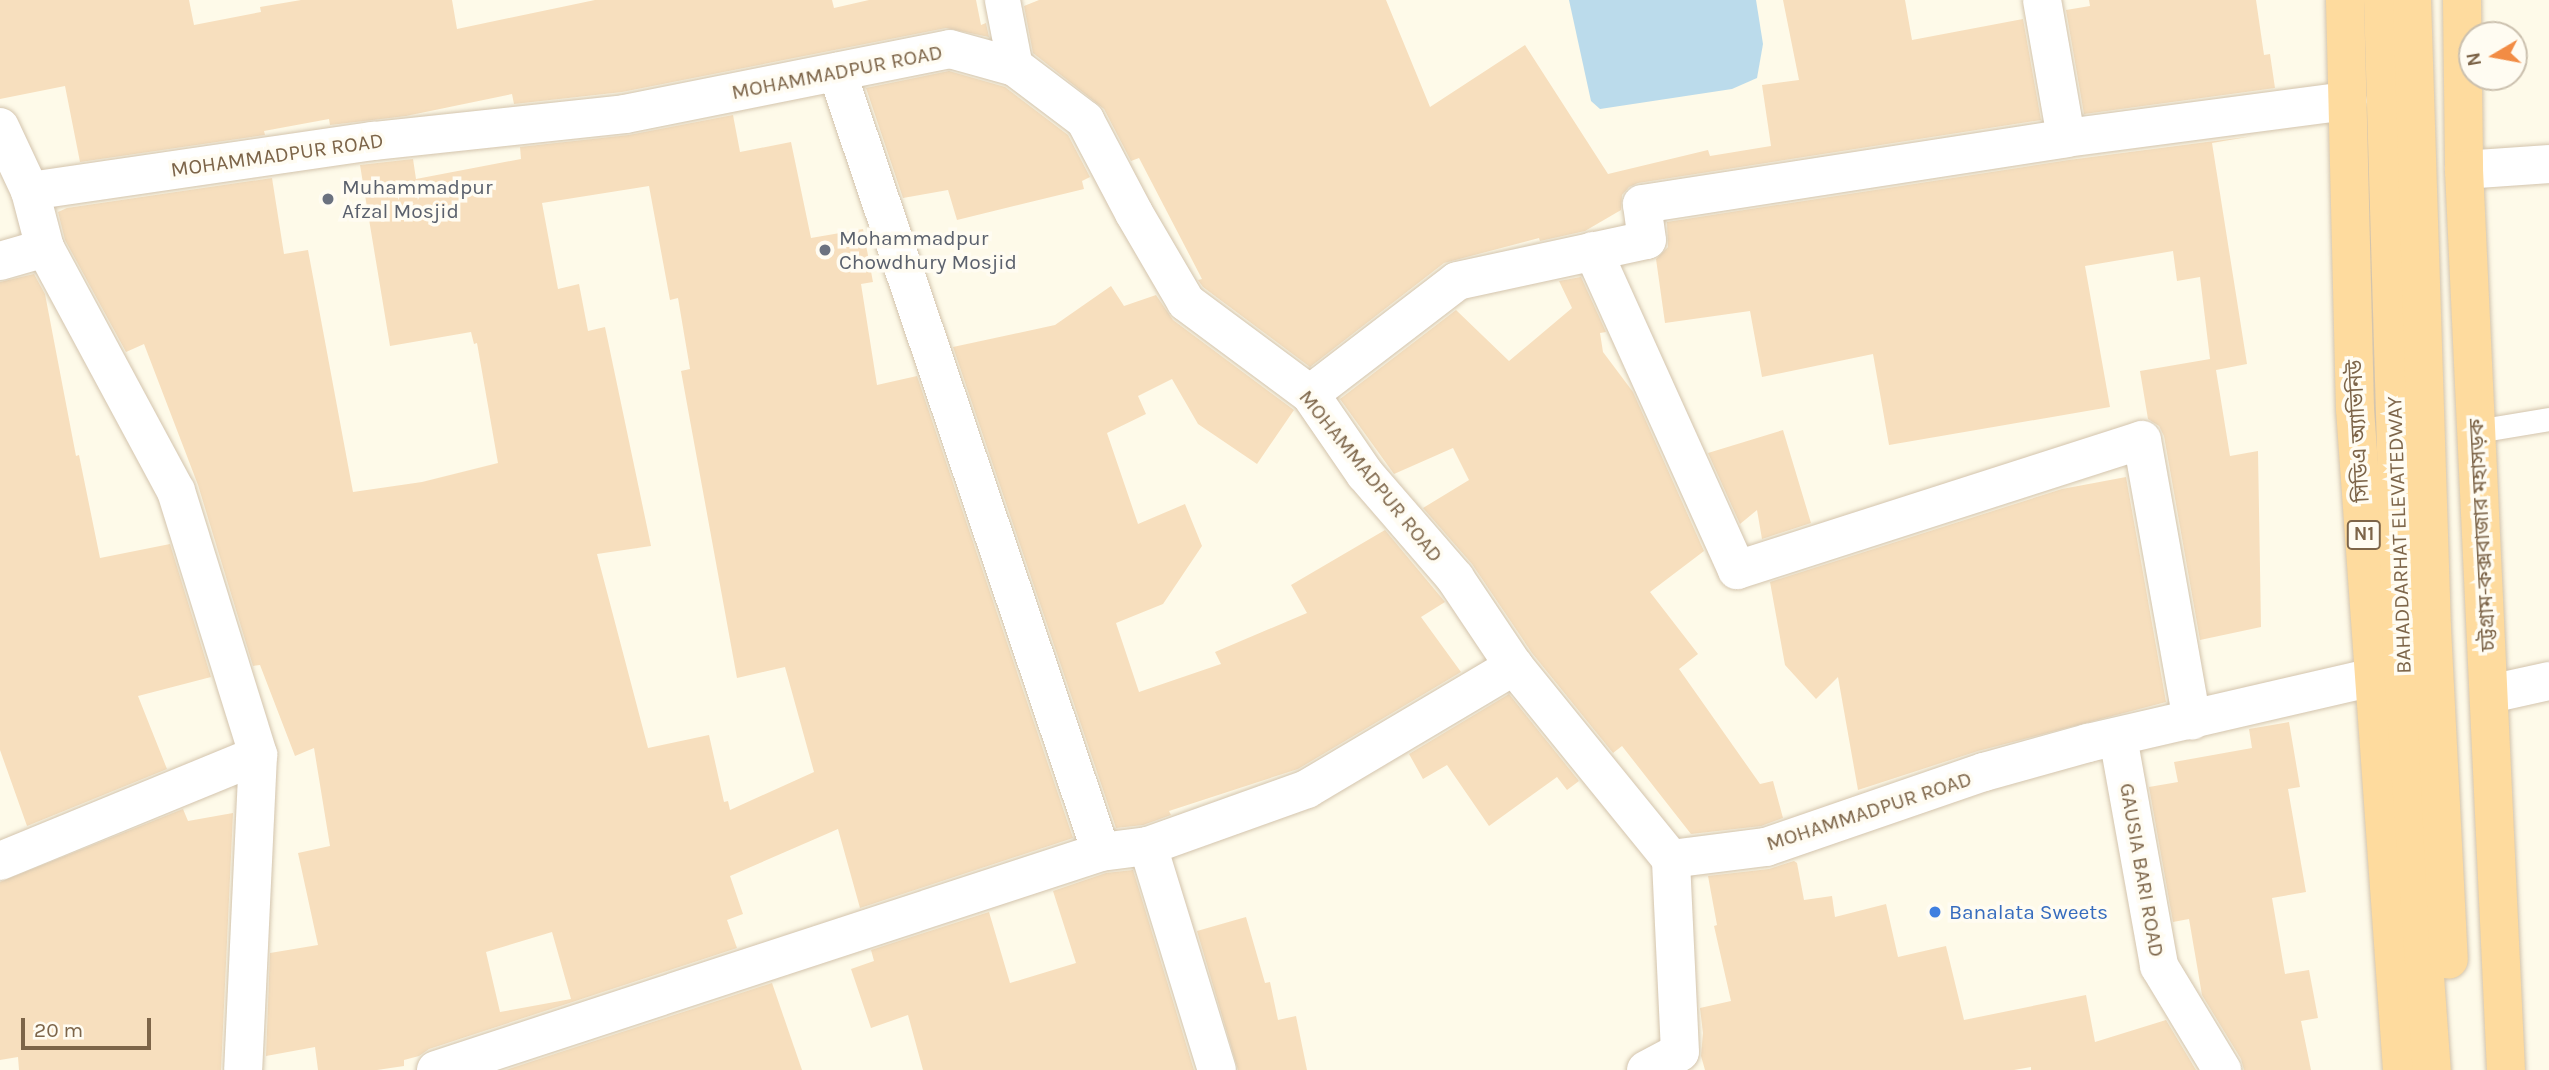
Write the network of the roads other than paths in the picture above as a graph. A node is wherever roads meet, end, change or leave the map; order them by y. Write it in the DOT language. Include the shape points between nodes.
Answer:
graph roads {
  1 [pos="1002,0"];
  2 [pos="2042,0"];
  3 [pos="2346,0"];
  4 [pos="2383,0"];
  5 [pos="2412,0"];
  6 [pos="2462,0"];
  7 [pos="1015,67"];
  8 [pos="837,72"];
  9 [pos="2348,101"];
  10 [pos="0,127"];
  11 [pos="2066,138"];
  12 [pos="2549,163"];
  13 [pos="2464,170"];
  14 [pos="30,191"];
  15 [pos="45,248"];
  16 [pos="1593,251"];
  17 [pos="0,261"];
  18 [pos="1310,394"];
  19 [pos="2549,419"];
  20 [pos="2477,430"];
  21 [pos="1514,666"];
  22 [pos="2374,677"];
  23 [pos="2549,681"];
  24 [pos="2490,694"];
  25 [pos="2192,720"];
  26 [pos="2118,737"];
  27 [pos="258,755"];
  28 [pos="1148,846"];
  29 [pos="1101,852"];
  30 [pos="1671,859"];
  31 [pos="0,861"];
  32 [pos="243,1070"];
  33 [pos="436,1070"];
  34 [pos="1217,1070"];
  35 [pos="1646,1070"];
  36 [pos="2221,1070"];
  37 [pos="2402,1070"];
  38 [pos="2432,1070"];
  39 [pos="2457,1070"];
  40 [pos="2506,1070"];
  1 -- 7 [label="street"];
  2 -- 11 [label="street"];
  3 -- 9 [label="highway, সিডিএ অ্যাভিনিউ / N1"];
  4 -- 38 [label="highway, BAHADDARHAT ELEVATEDWAY" via="2402,655"];
  5 -- 39 [label="highway, BAHADDARHAT ELEVATEDWAY" via="2432,628"];
  6 -- 13 [label="highway, চট্টগ্রাম-কক্সবাজার মহাসড়ক"];
  7 -- 8 [label="street, MOHAMMADPUR ROAD" via="950,49"];
  7 -- 18 [label="street, MOHAMMADPUR ROAD" via="1085,120 1186,302"];
  8 -- 14 [label="street, MOHAMMADPUR ROAD" via="625,114 373,141"];
  8 -- 29 [label="street"];
  9 -- 11 [label="street"];
  9 -- 22 [label="highway, সিডিএ অ্যাভিনিউ / N1" via="2355,409"];
  10 -- 14 [label="street"];
  11 -- 16 [label="street" via="1642,204 1647,240"];
  12 -- 13 [label="street"];
  13 -- 20 [label="highway, চট্টগ্রাম-কক্সবাজার মহাসড়ক"];
  14 -- 15 [label="street"];
  15 -- 17 [label="street"];
  15 -- 27 [label="street" via="176,491"];
  16 -- 18 [label="street" via="1457,281"];
  16 -- 25 [label="street" via="1737,570 2141,440"];
  18 -- 21 [label="street, MOHAMMADPUR ROAD" via="1365,474 1455,578"];
  19 -- 20 [label="lane"];
  20 -- 24 [label="highway, চট্টগ্রাম-কক্সবাজার মহাসড়ক"];
  21 -- 28 [label="street" via="1307,789"];
  21 -- 30 [label="street, MOHAMMADPUR ROAD"];
  22 -- 25 [label="street, MOHAMMADPUR ROAD"];
  22 -- 37 [label="highway, সিডিএ অ্যাভিনিউ / N1"];
  23 -- 24 [label="street"];
  24 -- 40 [label="highway, চট্টগ্রাম-কক্সবাজার মহাসড়ক"];
  25 -- 26 [label="street, MOHAMMADPUR ROAD"];
  26 -- 30 [label="street, MOHAMMADPUR ROAD" via="1984,772 1766,846"];
  26 -- 36 [label="street, GAUSIA BARI ROAD" via="2159,966"];
  27 -- 31 [label="street"];
  27 -- 32 [label="street"];
  28 -- 29 [label="street"];
  28 -- 34 [label="street"];
  29 -- 33 [label="street"];
  30 -- 35 [label="street" via="1680,1052"];
}
